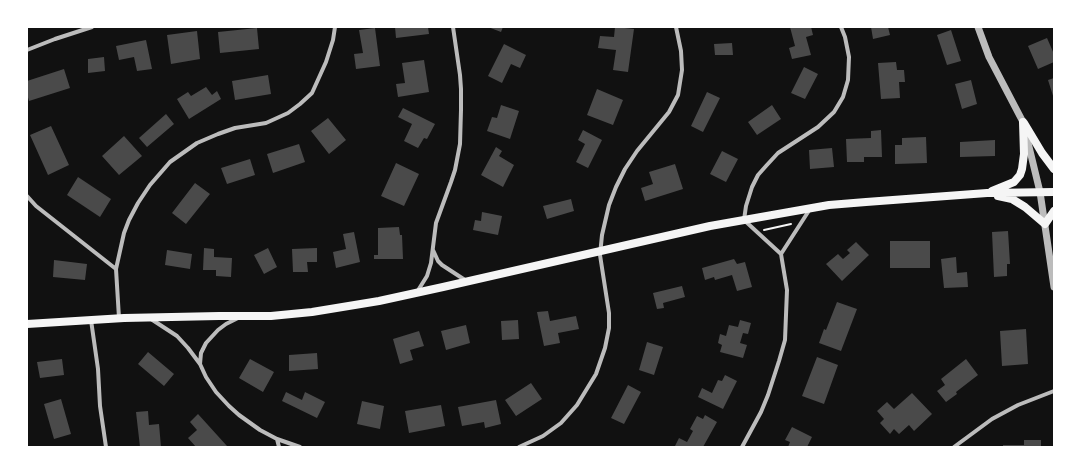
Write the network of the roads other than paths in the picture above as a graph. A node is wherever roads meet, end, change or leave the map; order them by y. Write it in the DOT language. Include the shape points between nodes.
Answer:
graph roads {
  1 [pos="92,27"];
  2 [pos="334,27"];
  3 [pos="453,27"];
  4 [pos="676,27"];
  5 [pos="841,27"];
  6 [pos="978,27"];
  7 [pos="27,50"];
  8 [pos="1023,122"];
  9 [pos="1054,169"];
  10 [pos="1040,192"];
  11 [pos="1054,192"];
  12 [pos="987,193"];
  13 [pos="27,196"];
  14 [pos="810,208"];
  15 [pos="1054,211"];
  16 [pos="744,220"];
  17 [pos="1045,224"];
  18 [pos="433,250"];
  19 [pos="601,251"];
  20 [pos="781,254"];
  21 [pos="116,269"];
  22 [pos="467,281"];
  23 [pos="1054,287"];
  24 [pos="417,292"];
  25 [pos="244,316"];
  26 [pos="148,318"];
  27 [pos="119,319"];
  28 [pos="91,320"];
  29 [pos="27,324"];
  30 [pos="200,364"];
  31 [pos="1054,391"];
  32 [pos="277,439"];
  33 [pos="106,447"];
  34 [pos="279,447"];
  35 [pos="300,447"];
  36 [pos="520,447"];
  37 [pos="742,447"];
  38 [pos="954,447"];
  1 -- 7 [label="street"];
  2 -- 21 [label="street" via="326,62 312,93 300,104 288,113 266,123 235,128 197,143 170,162 150,185 129,220"];
  3 -- 18 [label="street" via="461,90 460,144 455,170 436,223"];
  4 -- 19 [label="street" via="682,70 678,94 669,112 624,169 609,205"];
  5 -- 16 [label="street" via="849,57 848,80 843,98 834,112 818,127 778,152 758,175 746,206"];
  6 -- 8 [label="street" via="989,57"];
  8 -- 9 [label="main road"];
  8 -- 10 [label="street"];
  8 -- 12 [label="main road" via="1024,154 1020,175 1014,182"];
  10 -- 11 [label="main road"];
  10 -- 12 [label="main road"];
  10 -- 17 [label="street"];
  12 -- 14 [label="main road"];
  12 -- 17 [label="main road" via="1012,199"];
  13 -- 21 [label="street" via="36,206"];
  14 -- 16 [label="main road"];
  14 -- 20 [label="street"];
  15 -- 17 [label="main road"];
  16 -- 19 [label="main road"];
  16 -- 20 [label="street"];
  17 -- 23 [label="street"];
  18 -- 22 [label="street" via="442,265"];
  18 -- 24 [label="street" via="427,276"];
  19 -- 22 [label="main road"];
  19 -- 36 [label="street" via="609,328 596,374 577,405 561,423 543,436"];
  20 -- 37 [label="street" via="787,290 780,361 761,412"];
  21 -- 27 [label="street"];
  22 -- 24 [label="main road"];
  24 -- 25 [label="main road" via="379,301 291,315"];
  25 -- 26 [label="main road"];
  25 -- 30 [label="street" via="226,324 210,337 203,348"];
  26 -- 27 [label="main road"];
  26 -- 30 [label="street" via="177,336"];
  27 -- 28 [label="main road"];
  28 -- 29 [label="main road"];
  28 -- 33 [label="street"];
  30 -- 32 [label="street" via="216,392 229,406 260,430"];
  31 -- 38 [label="street" via="1018,405 992,419"];
  32 -- 34 [label="street"];
  32 -- 35 [label="street"];
}
